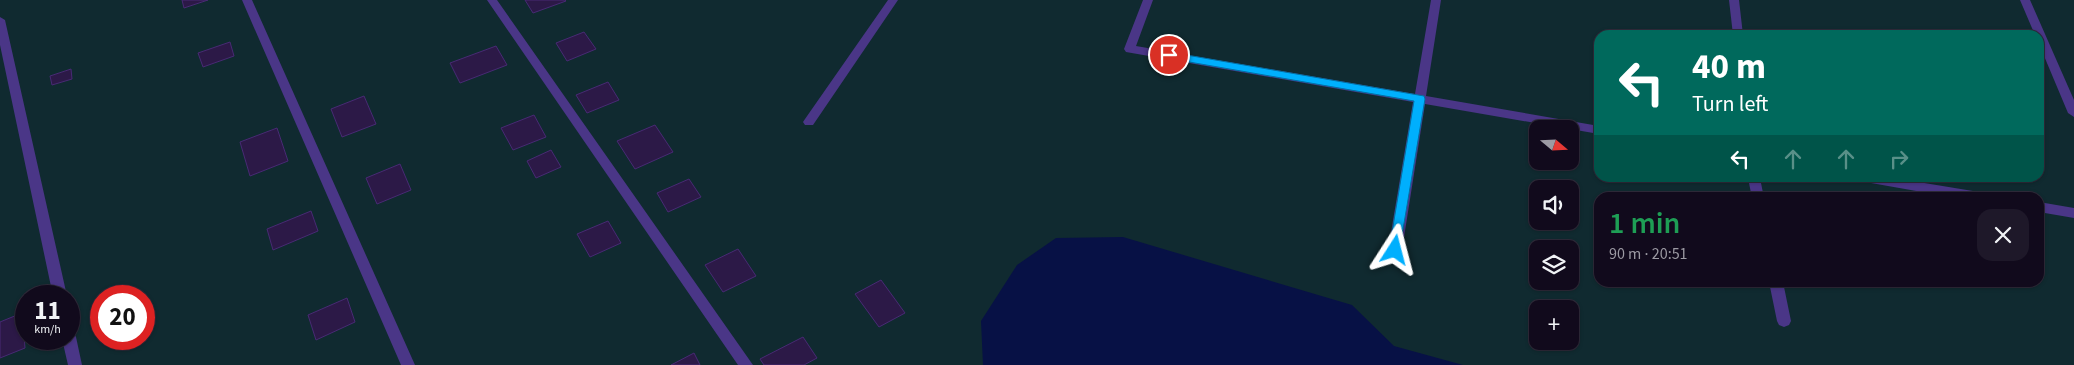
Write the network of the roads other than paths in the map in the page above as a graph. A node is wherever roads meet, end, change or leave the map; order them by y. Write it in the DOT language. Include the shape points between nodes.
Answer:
graph roads {
  1 [pos="247,0"];
  2 [pos="492,0"];
  3 [pos="893,0"];
  4 [pos="1148,0"];
  5 [pos="1436,0"];
  6 [pos="1734,0"];
  7 [pos="2025,0"];
  8 [pos="0,20"];
  9 [pos="1737,30"];
  10 [pos="2038,30"];
  11 [pos="2044,44"];
  12 [pos="1420,99"];
  13 [pos="2074,113"];
  14 [pos="809,122"];
  15 [pos="1594,129"];
  16 [pos="1893,182"];
  17 [pos="1950,192"];
  18 [pos="2044,208"];
  19 [pos="2074,213"];
  20 [pos="1395,250"];
  21 [pos="58,285"];
  22 [pos="1777,287"];
  23 [pos="1784,321"];
  24 [pos="72,350"];
  25 [pos="75,365"];
  26 [pos="408,365"];
  27 [pos="746,365"];
  1 -- 26 [label="lane"];
  2 -- 27 [label="lane"];
  3 -- 14 [label="lane"];
  4 -- 12 [label="lane" via="1130,48"];
  5 -- 12 [label="lane"];
  6 -- 9 [label="lane"];
  7 -- 10 [label="lane"];
  8 -- 21 [label="lane"];
  11 -- 13 [label="lane"];
  12 -- 15 [label="lane"];
  12 -- 20 [label="lane"];
  16 -- 17 [label="lane"];
  18 -- 19 [label="lane"];
  22 -- 23 [label="lane"];
  24 -- 25 [label="lane"];
}
